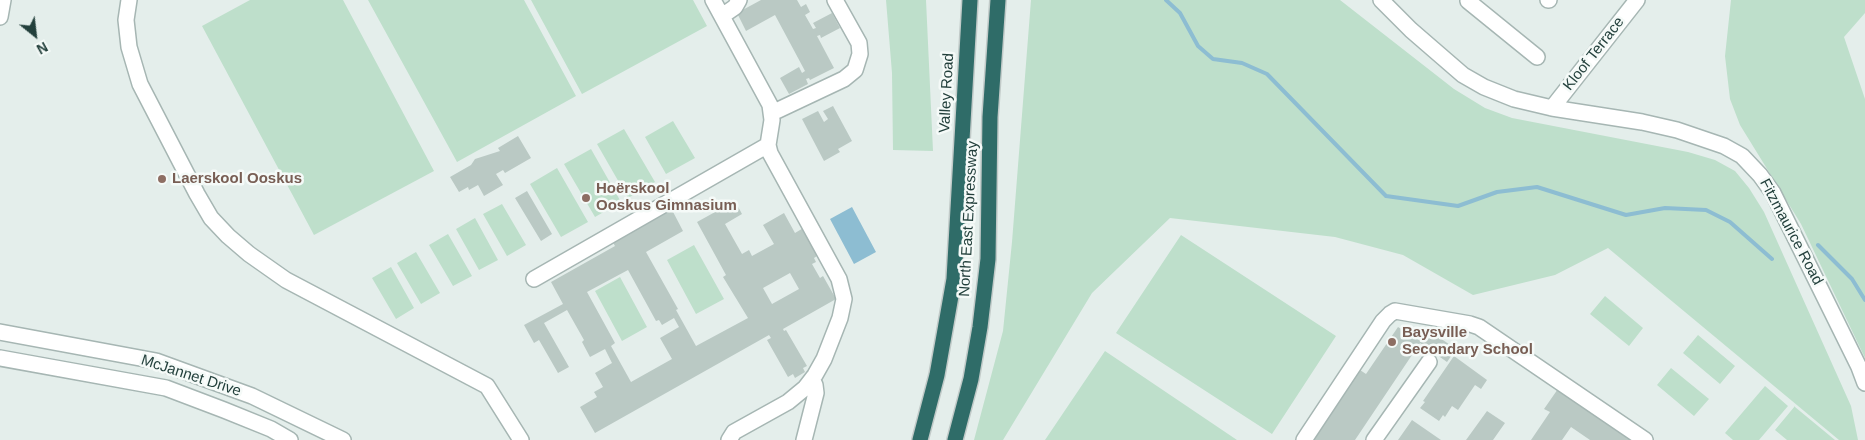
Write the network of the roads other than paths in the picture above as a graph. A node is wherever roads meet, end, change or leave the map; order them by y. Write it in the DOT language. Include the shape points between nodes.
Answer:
graph roads {
  1 [pos="3,0"];
  2 [pos="129,0"];
  3 [pos="713,0"];
  4 [pos="739,0"];
  5 [pos="835,0"];
  6 [pos="970,0"];
  7 [pos="998,0"];
  8 [pos="1381,0"];
  9 [pos="1468,0"];
  10 [pos="1637,0"];
  11 [pos="0,16"];
  12 [pos="722,16"];
  13 [pos="1537,57"];
  14 [pos="1552,108"];
  15 [pos="772,114"];
  16 [pos="768,145"];
  17 [pos="959,187"];
  18 [pos="534,279"];
  19 [pos="0,332"];
  20 [pos="0,358"];
  21 [pos="1430,362"];
  22 [pos="812,379"];
  23 [pos="1865,383"];
  24 [pos="290,440"];
  25 [pos="343,440"];
  26 [pos="521,440"];
  27 [pos="729,440"];
  28 [pos="804,440"];
  29 [pos="920,440"];
  30 [pos="955,440"];
  31 [pos="1304,440"];
  32 [pos="1374,440"];
  33 [pos="1645,440"];
  1 -- 11 [label="street"];
  2 -- 26 [label="street" via="126,20 129,47 140,84 211,218 249,254 286,280 487,386"];
  3 -- 12 [label="street"];
  4 -- 12 [label="street"];
  5 -- 15 [label="street" via="859,43 860,54 855,70 844,79"];
  6 -- 17 [label="highway, Valley Road"];
  7 -- 30 [label="highway, North East Expressway" via="990,117 988,259 971,379"];
  8 -- 14 [label="street" via="1463,75 1514,99"];
  9 -- 13 [label="street"];
  10 -- 14 [label="street, Kloof Terrace"];
  12 -- 15 [label="street"];
  14 -- 23 [label="street, Fitzmaurice Road" via="1677,130 1724,146 1742,156 1773,193"];
  15 -- 16 [label="street"];
  16 -- 18 [label="street"];
  16 -- 22 [label="street" via="843,288 840,318 824,359"];
  17 -- 29 [label="highway, North East Expressway" via="950,305 938,375"];
  19 -- 25 [label="street, McJannet Drive" via="156,362 252,396"];
  20 -- 24 [label="street, McJannet Drive" via="166,388"];
  21 -- 32 [label="street"];
  22 -- 27 [label="street" via="788,402 734,432"];
  22 -- 28 [label="street" via="816,393"];
  31 -- 33 [label="street" via="1383,321 1395,312 1479,328"];
}
